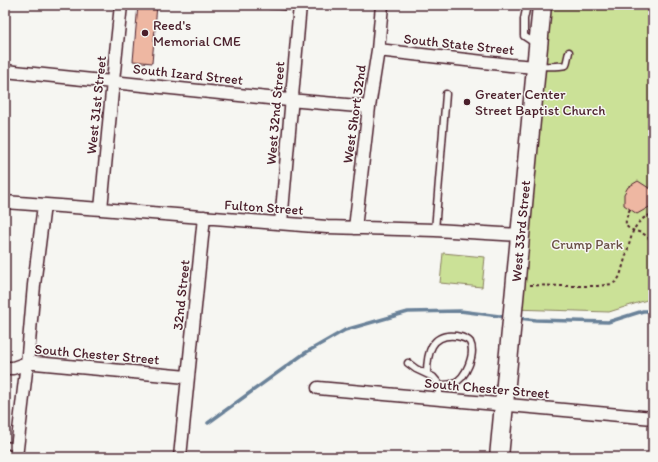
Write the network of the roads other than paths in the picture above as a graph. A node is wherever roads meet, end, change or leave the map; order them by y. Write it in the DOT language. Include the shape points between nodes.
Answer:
graph roads {
  1 [pos="121,5"];
  2 [pos="270,5"];
  3 [pos="382,5"];
  4 [pos="527,5"];
  5 [pos="542,5"];
  6 [pos="300,6"];
  7 [pos="539,46"];
  8 [pos="378,50"];
  9 [pos="569,52"];
  10 [pos="537,67"];
  11 [pos="5,71"];
  12 [pos="113,81"];
  13 [pos="446,94"];
  14 [pos="291,100"];
  15 [pos="369,107"];
  16 [pos="5,202"];
  17 [pos="44,205"];
  18 [pos="101,208"];
  19 [pos="204,217"];
  20 [pos="281,223"];
  21 [pos="355,228"];
  22 [pos="435,230"];
  23 [pos="521,235"];
  24 [pos="27,363"];
  25 [pos="408,363"];
  26 [pos="5,368"];
  27 [pos="427,374"];
  28 [pos="187,377"];
  29 [pos="439,385"];
  30 [pos="318,388"];
  31 [pos="439,399"];
  32 [pos="504,404"];
  33 [pos="653,418"];
  34 [pos="13,450"];
  35 [pos="180,457"];
  36 [pos="499,457"];
  1 -- 12 [label="street, West 31st Street"];
  2 -- 6 [label="lane"];
  3 -- 8 [label="street, West Short 32nd"];
  4 -- 7 [label="lane" via="524,36"];
  5 -- 7 [label="street, West 33rd Street"];
  6 -- 14 [label="street, West 32nd Street"];
  7 -- 10 [label="street, West 33rd Street"];
  8 -- 10 [label="street, South State Street"];
  8 -- 15 [label="street, West Short 32nd"];
  9 -- 10 [label="lane" via="566,65"];
  10 -- 23 [label="street, West 33rd Street"];
  11 -- 12 [label="street, South Izard Street"];
  12 -- 14 [label="street, South Izard Street"];
  12 -- 18 [label="street, West 31st Street"];
  13 -- 22 [label="lane"];
  14 -- 15 [label="street, South Izard Street"];
  14 -- 20 [label="street, West 32nd Street"];
  15 -- 21 [label="street, West Short 32nd"];
  16 -- 17 [label="street, Fulton Street"];
  17 -- 18 [label="street, Fulton Street"];
  17 -- 24 [label="street"];
  18 -- 19 [label="street, Fulton Street"];
  19 -- 20 [label="street, Fulton Street"];
  19 -- 28 [label="street, 32nd Street"];
  20 -- 21 [label="street, Fulton Street"];
  21 -- 22 [label="street, Fulton Street"];
  22 -- 23 [label="street, Fulton Street"];
  23 -- 32 [label="street, West 33rd Street"];
  24 -- 26 [label="street, South Chester Street"];
  24 -- 28 [label="street, South Chester Street"];
  24 -- 34 [label="street"];
  25 -- 27 [label="lane"];
  27 -- 29 [label="lane"];
  27 -- 29 [label="lane" via="427,361 438,338 463,337 469,341 471,356 464,375 453,384"];
  28 -- 35 [label="street"];
  29 -- 31 [label="lane"];
  30 -- 31 [label="street, South Chester Street"];
  31 -- 32 [label="street, South Chester Street"];
  32 -- 33 [label="street, South Chester Street"];
  32 -- 36 [label="street, West 33rd Street"];
}
